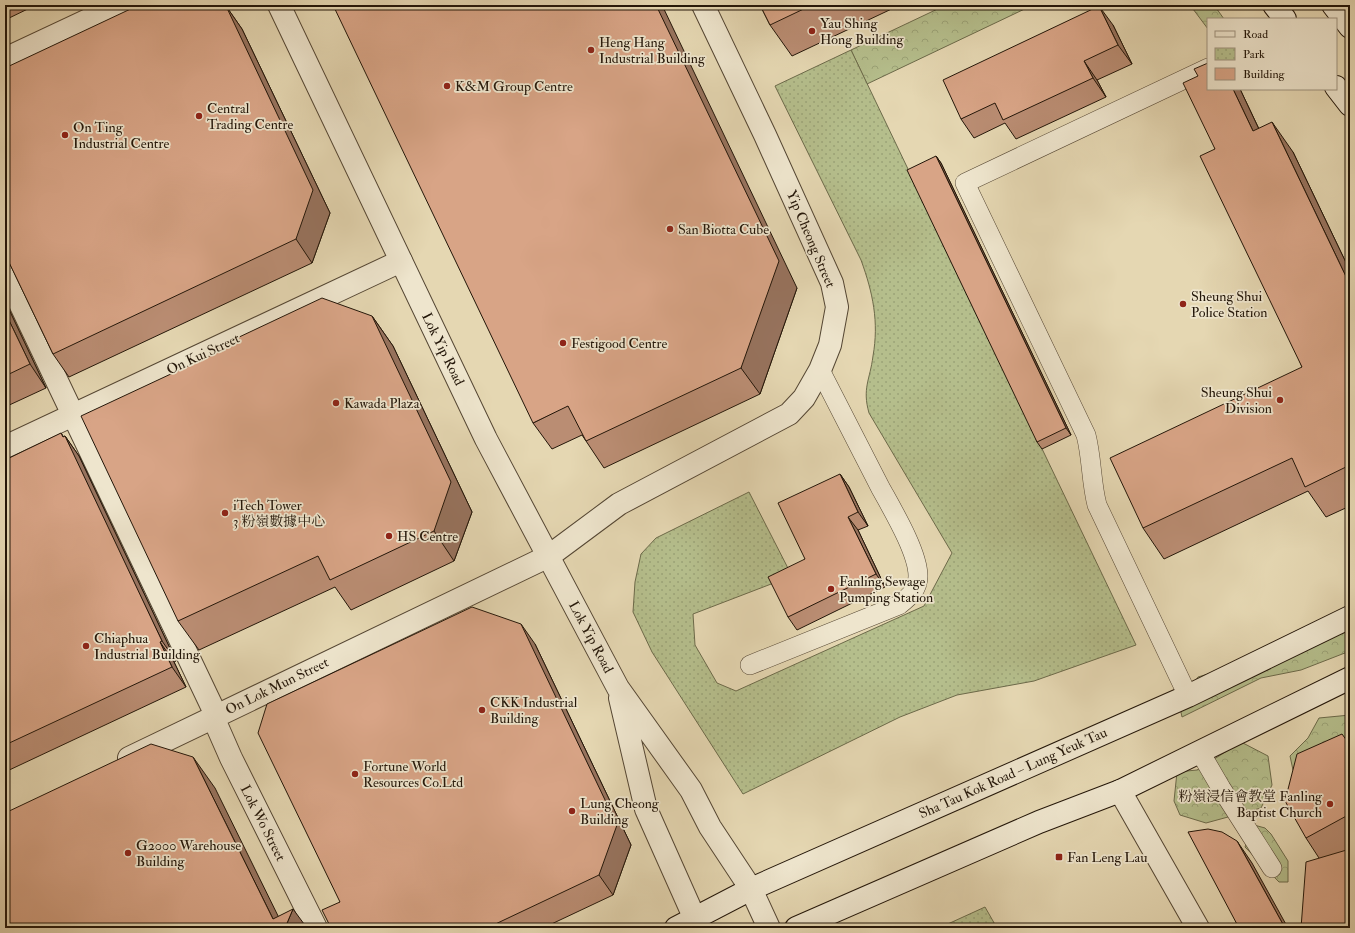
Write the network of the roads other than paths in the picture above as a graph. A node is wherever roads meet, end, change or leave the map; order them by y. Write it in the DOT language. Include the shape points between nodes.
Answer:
graph roads {
  1 [pos="120,5"];
  2 [pos="280,5"];
  3 [pos="703,5"];
  4 [pos="1274,5"];
  5 [pos="1333,5"];
  6 [pos="1284,18"];
  7 [pos="1350,27"];
  8 [pos="5,59"];
  9 [pos="1207,68"];
  10 [pos="1337,88"];
  11 [pos="1350,105"];
  12 [pos="401,261"];
  13 [pos="5,272"];
  14 [pos="820,370"];
  15 [pos="73,415"];
  16 [pos="5,447"];
  17 [pos="549,556"];
  18 [pos="1350,617"];
  19 [pos="750,665"];
  20 [pos="1350,678"];
  21 [pos="618,688"];
  22 [pos="1188,696"];
  23 [pos="215,716"];
  24 [pos="1200,752"];
  25 [pos="113,765"];
  26 [pos="1120,791"];
  27 [pos="1272,868"];
  28 [pos="751,888"];
  29 [pos="690,925"];
  30 [pos="316,928"];
  31 [pos="769,928"];
  32 [pos="796,928"];
  33 [pos="1198,928"];
  1 -- 8 [label="street"];
  2 -- 12 [label="street, Lok Yip Road"];
  3 -- 14 [label="street, Yip Cheong Street" via="832,283 837,307 830,345"];
  4 -- 6 [label="street"];
  5 -- 7 [label="street"];
  9 -- 22 [label="lane" via="965,183 1086,436 1097,505"];
  10 -- 11 [label="street"];
  12 -- 15 [label="street, On Kui Street"];
  12 -- 17 [label="street, Lok Yip Road" via="486,439"];
  13 -- 15 [label="street, Lok Wo Street"];
  14 -- 17 [label="street, Yip Cheong Street" via="804,398 789,414 619,504"];
  14 -- 19 [label="lane" via="901,526 917,563 916,586 911,596 899,605"];
  15 -- 16 [label="street, On Kui Street"];
  15 -- 23 [label="street, Lok Wo Street"];
  17 -- 21 [label="street, Lok Yip Road"];
  17 -- 23 [label="street, On Lok Mun Street"];
  18 -- 22 [label="street, Sha Tau Kok Road – Lung Yeuk Tau"];
  20 -- 24 [label="street"];
  21 -- 28 [label="street, Lok Yip Road" via="690,790 710,828"];
  21 -- 29 [label="street, Lok Yip Road" via="646,809"];
  22 -- 28 [label="street, Sha Tau Kok Road – Lung Yeuk Tau"];
  23 -- 25 [label="street, On Lok Mun Street"];
  23 -- 30 [label="street, Lok Wo Street" via="231,758"];
  24 -- 26 [label="street"];
  24 -- 27 [label="lane"];
  26 -- 32 [label="street" via="1039,822"];
  26 -- 33 [label="street"];
  28 -- 29 [label="street, Sha Tau Kok Road – Lung Yeuk Tau"];
  28 -- 31 [label="street, Lok Yip Road"];
}
